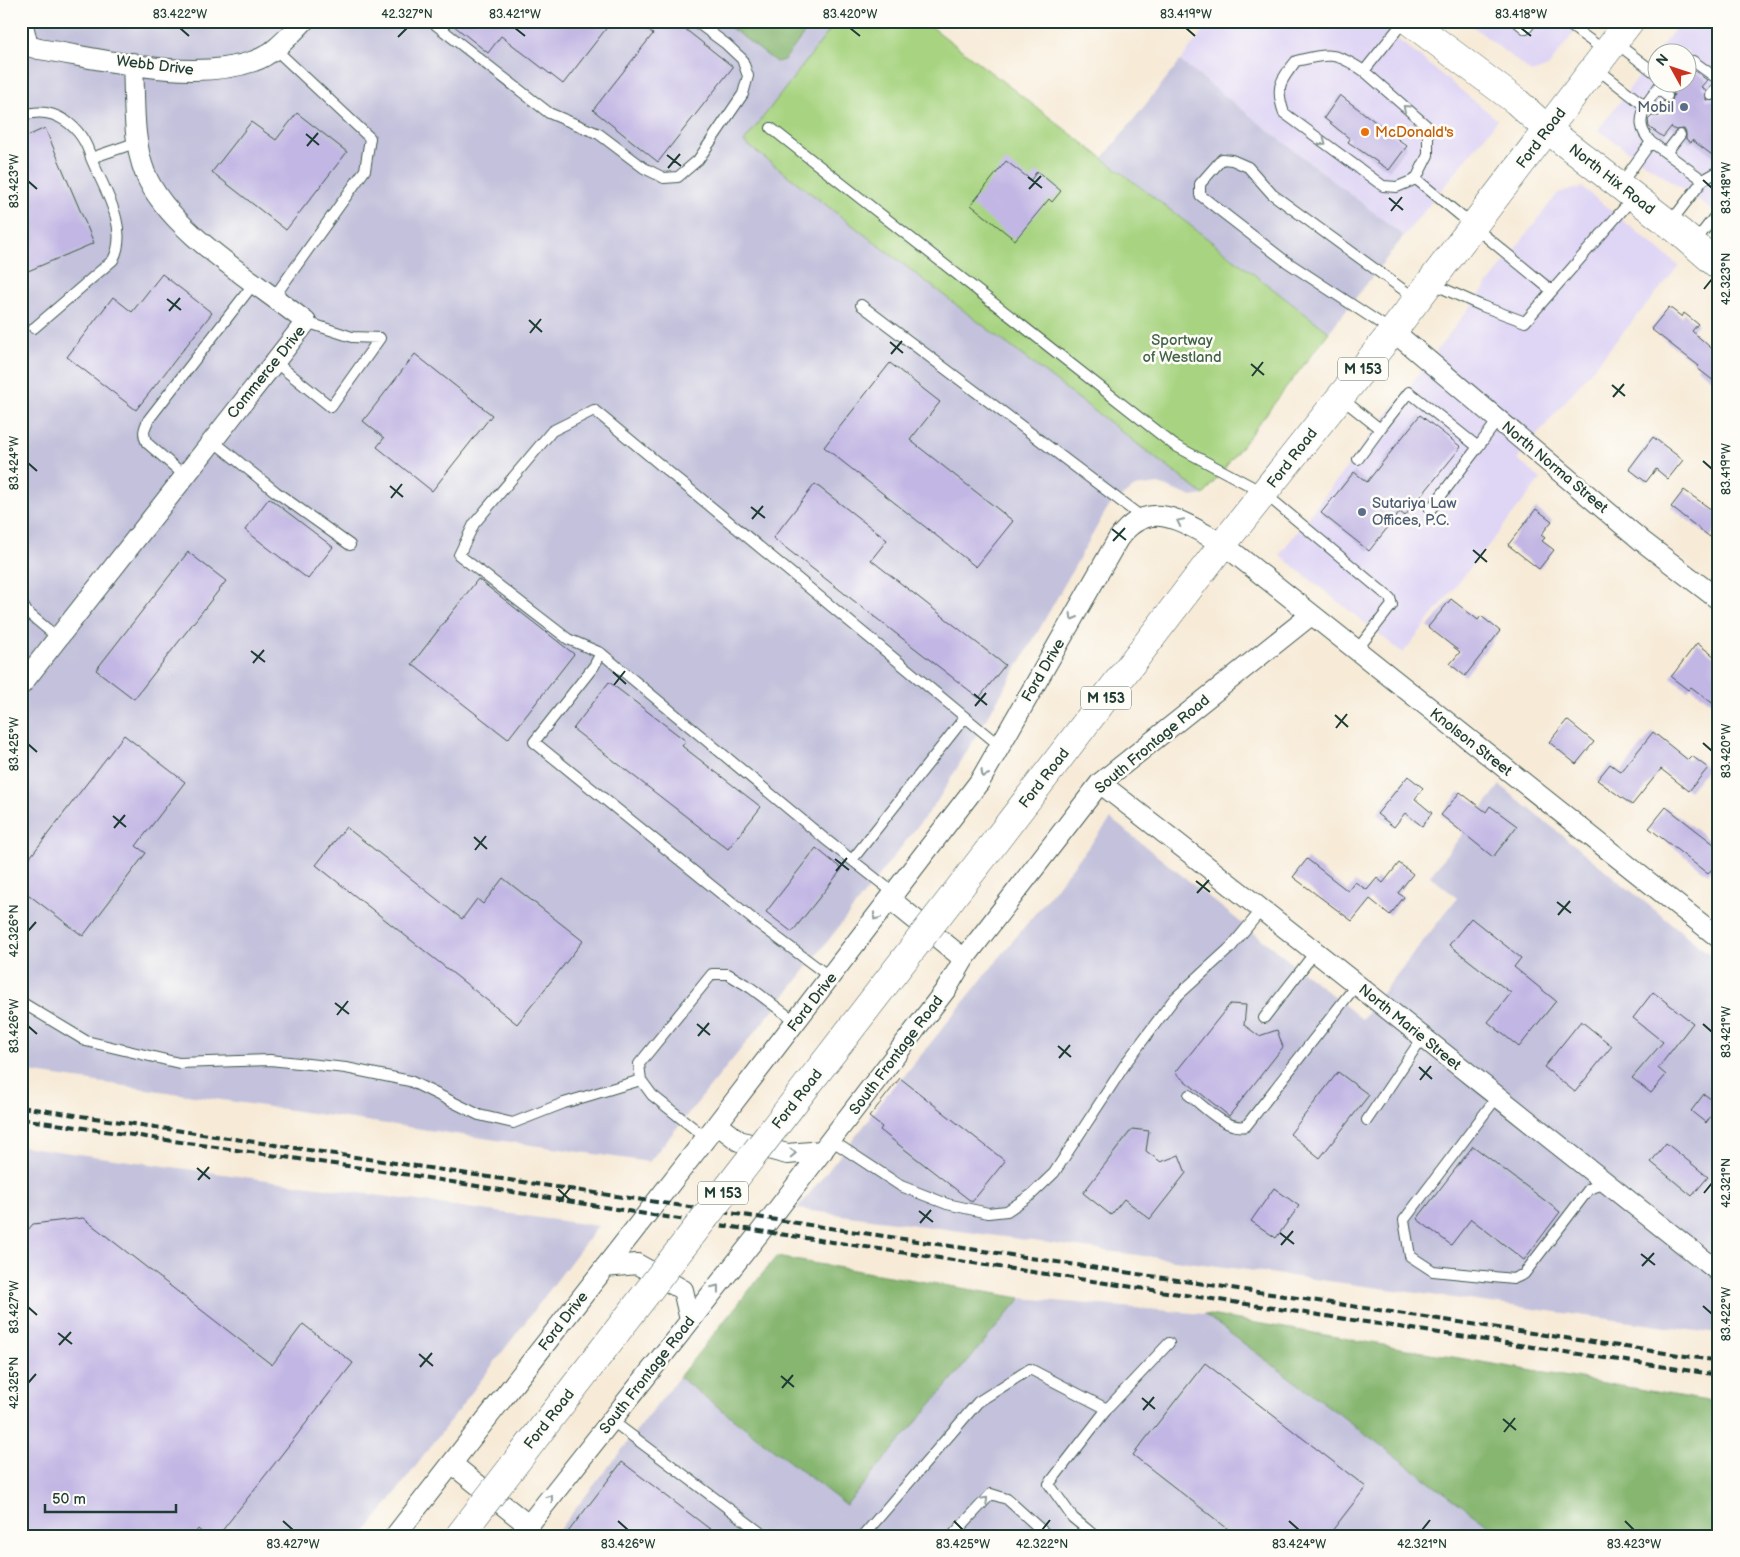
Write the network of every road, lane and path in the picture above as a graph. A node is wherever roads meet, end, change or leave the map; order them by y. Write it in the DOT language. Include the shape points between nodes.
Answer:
graph roads {
  1 [pos="22,21"];
  2 [pos="304,21"];
  3 [pos="431,21"];
  4 [pos="695,21"];
  5 [pos="1404,21"];
  6 [pos="1409,21"];
  7 [pos="1516,21"];
  8 [pos="1532,21"];
  9 [pos="1564,21"];
  10 [pos="1614,39"];
  11 [pos="24,45"];
  12 [pos="274,48"];
  13 [pos="133,64"];
  14 [pos="1698,65"];
  15 [pos="1648,67"];
  16 [pos="1364,71"];
  17 [pos="1719,80"];
  18 [pos="1719,86"];
  19 [pos="1655,92"];
  20 [pos="1664,92"];
  21 [pos="1711,95"];
  22 [pos="1667,96"];
  23 [pos="1646,105"];
  24 [pos="1656,110"];
  25 [pos="21,116"];
  26 [pos="771,128"];
  27 [pos="1548,130"];
  28 [pos="1680,135"];
  29 [pos="138,142"];
  30 [pos="1651,142"];
  31 [pos="1666,153"];
  32 [pos="91,158"];
  33 [pos="1719,171"];
  34 [pos="1416,179"];
  35 [pos="1703,180"];
  36 [pos="1627,191"];
  37 [pos="1719,211"];
  38 [pos="1670,224"];
  39 [pos="1474,225"];
  40 [pos="1693,243"];
  41 [pos="1719,266"];
  42 [pos="255,282"];
  43 [pos="1424,291"];
  44 [pos="1552,291"];
  45 [pos="274,296"];
  46 [pos="861,305"];
  47 [pos="306,322"];
  48 [pos="34,328"];
  49 [pos="1393,331"];
  50 [pos="275,362"];
  51 [pos="1340,398"];
  52 [pos="1498,420"];
  53 [pos="1380,428"];
  54 [pos="212,440"];
  55 [pos="1478,446"];
  56 [pos="1358,459"];
  57 [pos="184,475"];
  58 [pos="1264,493"];
  59 [pos="1430,510"];
  60 [pos="1143,518"];
  61 [pos="1224,544"];
  62 [pos="350,545"];
  63 [pos="1719,600"];
  64 [pos="21,602"];
  65 [pos="1311,615"];
  66 [pos="58,638"];
  67 [pos="1356,651"];
  68 [pos="601,653"];
  69 [pos="21,685"];
  70 [pos="965,717"];
  71 [pos="1000,746"];
  72 [pos="1100,783"];
  73 [pos="852,860"];
  74 [pos="892,896"];
  75 [pos="1263,908"];
  76 [pos="1719,938"];
  77 [pos="1316,951"];
  78 [pos="964,959"];
  79 [pos="830,977"];
  80 [pos="1357,984"];
  81 [pos="21,1002"];
  82 [pos="1264,1018"];
  83 [pos="796,1022"];
  84 [pos="1422,1038"];
  85 [pos="640,1080"];
  86 [pos="1188,1095"];
  87 [pos="1497,1096"];
  88 [pos="1367,1120"];
  89 [pos="712,1131"];
  90 [pos="827,1145"];
  91 [pos="1606,1183"];
  92 [pos="605,1267"];
  93 [pos="1719,1272"];
  94 [pos="690,1320"];
  95 [pos="1169,1343"];
  96 [pos="1107,1410"];
  97 [pos="611,1420"];
  98 [pos="452,1464"];
  99 [pos="524,1532"];
  100 [pos="395,1536"];
  101 [pos="459,1536"];
  102 [pos="764,1536"];
  103 [pos="863,1536"];
  104 [pos="952,1536"];
  105 [pos="1048,1536"];
  106 [pos="1096,1536"];
  1 -- 11 [label="street"];
  2 -- 12 [label="street, Webb Drive"];
  3 -- 4 [label="lane" via="550,113 599,134 644,168 664,178 678,177 698,160 743,94 748,76 742,60"];
  5 -- 16 [label="lane"];
  6 -- 27 [label="main road, North Hix Road" via="1516,101"];
  7 -- 8 [label="lane" via="1526,29"];
  9 -- 10 [label="lane"];
  10 -- 15 [label="lane"];
  10 -- 23 [label="lane"];
  10 -- 27 [label="main road, Ford Road / M 153"];
  11 -- 13 [label="street, Webb Drive"];
  12 -- 13 [label="street, Webb Drive" via="256,61 212,70 185,71"];
  12 -- 45 [label="lane" via="370,138 365,170"];
  13 -- 29 [label="street, Commerce Drive"];
  14 -- 17 [label="lane"];
  34 -- 16 [label="lane, one-way" via="1428,155 1428,127"];
  16 -- 34 [label="lane, one-way" via="1343,57 1323,55 1296,60 1282,79 1278,94 1284,113 1383,186 1397,187"];
  18 -- 21 [label="lane"];
  19 -- 23 [label="lane"];
  20 -- 22 [label="lane"];
  23 -- 24 [label="lane"];
  23 -- 30 [label="lane" via="1640,124"];
  25 -- 32 [label="lane" via="47,112 64,119 88,147"];
  26 -- 58 [label="lane" via="1174,445"];
  27 -- 36 [label="main road, North Hix Road"];
  27 -- 39 [label="main road, Ford Road / M 153"];
  28 -- 31 [label="lane"];
  29 -- 32 [label="lane"];
  29 -- 42 [label="street, Commerce Drive" via="145,173 173,214 209,249"];
  30 -- 31 [label="lane"];
  30 -- 36 [label="lane"];
  31 -- 35 [label="lane"];
  32 -- 48 [label="lane" via="118,224 119,249 113,260"];
  33 -- 35 [label="lane"];
  34 -- 39 [label="lane"];
  35 -- 38 [label="lane"];
  36 -- 38 [label="main road, North Hix Road"];
  36 -- 44 [label="lane"];
  37 -- 40 [label="lane"];
  38 -- 40 [label="main road, North Hix Road"];
  39 -- 43 [label="main road, Ford Road / M 153"];
  39 -- 44 [label="lane"];
  40 -- 41 [label="main road, North Hix Road"];
  42 -- 45 [label="street, Commerce Drive"];
  42 -- 57 [label="lane" via="144,428 147,443"];
  43 -- 44 [label="lane" via="1482,306 1525,322"];
  43 -- 49 [label="main road, Ford Road / M 153"];
  43 -- 49 [label="lane" via="1272,194 1248,167 1232,160 1222,160 1200,184 1200,195 1270,249"];
  45 -- 47 [label="street, Commerce Drive"];
  46 -- 60 [label="lane"];
  47 -- 50 [label="street, Commerce Drive"];
  47 -- 50 [label="lane" via="352,337 380,338 331,407"];
  49 -- 51 [label="main road, Ford Road / M 153"];
  49 -- 52 [label="street, North Norma Street"];
  50 -- 54 [label="street, Commerce Drive"];
  51 -- 53 [label="lane"];
  51 -- 58 [label="main road, Ford Road / M 153"];
  52 -- 55 [label="lane"];
  52 -- 63 [label="street, North Norma Street" via="1642,541"];
  53 -- 55 [label="lane" via="1408,392"];
  53 -- 56 [label="lane"];
  54 -- 57 [label="street, Commerce Drive"];
  54 -- 62 [label="lane" via="276,492"];
  55 -- 59 [label="lane"];
  57 -- 66 [label="street, Commerce Drive"];
  58 -- 61 [label="main road, Ford Road / M 153"];
  58 -- 67 [label="lane" via="1390,598 1392,605"];
  61 -- 60 [label="street, one-way" via="1175,519 1161,515"];
  60 -- 71 [label="street, Ford Drive, one-way" via="1118,539"];
  61 -- 65 [label="street, Knolson Street"];
  61 -- 101 [label="main road, Ford Road / M 153, bridge"];
  64 -- 66 [label="lane" via="27,612"];
  65 -- 67 [label="street, Knolson Street"];
  65 -- 72 [label="street, South Frontage Road"];
  66 -- 69 [label="street, Commerce Drive"];
  67 -- 76 [label="street, Knolson Street"];
  68 -- 70 [label="lane" via="568,639 459,555 474,524 552,431 594,410"];
  68 -- 73 [label="lane"];
  68 -- 79 [label="lane" via="534,742"];
  70 -- 71 [label="lane"];
  70 -- 73 [label="lane"];
  71 -- 74 [label="street, Ford Drive, one-way" via="980,781"];
  72 -- 75 [label="street, North Marie Street"];
  72 -- 78 [label="street, South Frontage Road"];
  73 -- 74 [label="lane"];
  74 -- 78 [label="street"];
  74 -- 79 [label="street, Ford Drive, one-way"];
  75 -- 77 [label="street, North Marie Street"];
  75 -- 90 [label="lane" via="1231,947 1174,999 1128,1060 1054,1172 1031,1195 1007,1211 988,1213 947,1204 901,1186"];
  77 -- 80 [label="street, North Marie Street"];
  77 -- 82 [label="lane"];
  78 -- 90 [label="street, South Frontage Road" via="947,988"];
  79 -- 83 [label="street, Ford Drive"];
  80 -- 84 [label="street, North Marie Street"];
  80 -- 86 [label="lane" via="1246,1126 1236,1128"];
  81 -- 85 [label="lane" via="86,1041 179,1064 270,1060 346,1068 410,1081 478,1115 513,1123 564,1103"];
  83 -- 85 [label="lane" via="728,974 712,974 639,1064"];
  83 -- 89 [label="street, Ford Drive"];
  84 -- 87 [label="street, North Marie Street"];
  84 -- 88 [label="lane"];
  85 -- 89 [label="lane" via="652,1095"];
  87 -- 91 [label="street, North Marie Street"];
  87 -- 91 [label="lane" via="1404,1220 1410,1256 1433,1271 1513,1279 1524,1274 1590,1189"];
  89 -- 90 [label="street, one-way" via="787,1154"];
  89 -- 92 [label="street, Ford Drive"];
  94 -- 90 [label="street, South Frontage Road, one-way"];
  91 -- 93 [label="street, North Marie Street"];
  92 -- 94 [label="street" via="636,1264 683,1290"];
  92 -- 98 [label="street, Ford Drive"];
  94 -- 97 [label="street, South Frontage Road"];
  95 -- 96 [label="lane"];
  96 -- 103 [label="lane" via="1030,1369 978,1402"];
  96 -- 106 [label="lane" via="1049,1484 1073,1518"];
  99 -- 97 [label="street, South Frontage Road, one-way"];
  97 -- 102 [label="lane"];
  98 -- 99 [label="street"];
  98 -- 100 [label="street, Ford Drive"];
  104 -- 105 [label="lane, one-way" via="991,1494 1007,1499"];
}
